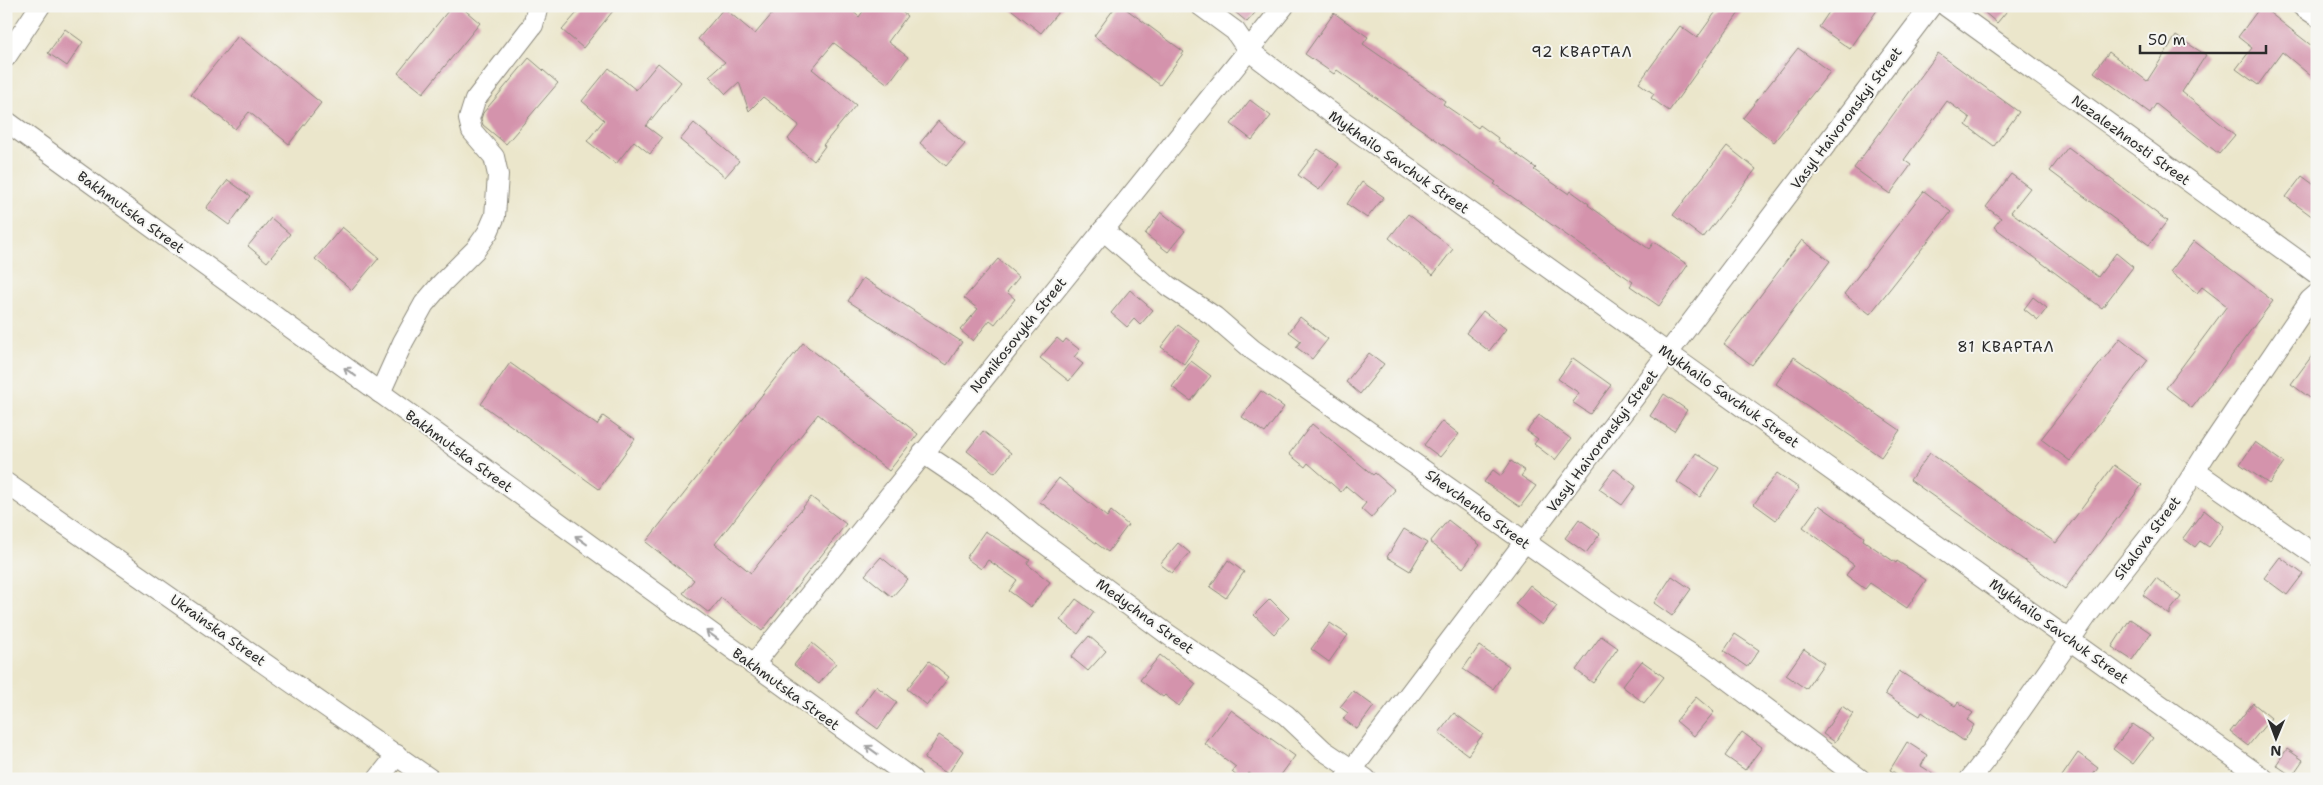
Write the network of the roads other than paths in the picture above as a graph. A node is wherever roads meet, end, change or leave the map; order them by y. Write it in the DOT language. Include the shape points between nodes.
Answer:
graph roads {
  1 [pos="40,6"];
  2 [pos="538,6"];
  3 [pos="1202,6"];
  4 [pos="1284,6"];
  5 [pos="1931,6"];
  6 [pos="1946,6"];
  7 [pos="2302,6"];
  8 [pos="2317,16"];
  9 [pos="1248,50"];
  10 [pos="6,57"];
  11 [pos="6,121"];
  12 [pos="1102,230"];
  13 [pos="2317,274"];
  14 [pos="2317,294"];
  15 [pos="1668,353"];
  16 [pos="380,394"];
  17 [pos="923,454"];
  18 [pos="2195,471"];
  19 [pos="6,483"];
  20 [pos="1525,543"];
  21 [pos="2317,556"];
  22 [pos="2070,639"];
  23 [pos="753,666"];
  24 [pos="397,755"];
  25 [pos="1355,776"];
  26 [pos="378,779"];
  27 [pos="430,779"];
  28 [pos="912,779"];
  29 [pos="1860,779"];
  30 [pos="1970,779"];
  31 [pos="2264,779"];
  1 -- 10 [label="street"];
  2 -- 16 [label="street" via="532,25 475,100 469,119 472,131 494,157 498,175 495,216 476,249 424,304"];
  3 -- 9 [label="street, Mykhailo Savchuk Street" via="1235,32"];
  4 -- 9 [label="street, Nomikosovykh Street"];
  5 -- 15 [label="street, Vasyl Haivoronskyi Street"];
  6 -- 13 [label="street, Nezalezhnosti Street"];
  7 -- 8 [label="street"];
  9 -- 12 [label="street, Nomikosovykh Street"];
  9 -- 15 [label="street, Mykhailo Savchuk Street"];
  16 -- 11 [label="street, Bakhmutska Street, one-way"];
  12 -- 17 [label="street, Nomikosovykh Street"];
  12 -- 20 [label="street, Shevchenko Street" via="1168,286 1214,317 1253,350"];
  14 -- 18 [label="street, Sitalova Street"];
  15 -- 20 [label="street, Vasyl Haivoronskyi Street"];
  15 -- 22 [label="street, Mykhailo Savchuk Street"];
  23 -- 16 [label="street, Bakhmutska Street, one-way"];
  17 -- 23 [label="street, Nomikosovykh Street"];
  17 -- 25 [label="street, Medychna Street" via="978,490 1166,633 1286,715"];
  18 -- 21 [label="street"];
  18 -- 22 [label="street, Sitalova Street" via="2153,534"];
  19 -- 24 [label="street, Ukrainska Street"];
  20 -- 25 [label="street, Vasyl Haivoronskyi Street"];
  20 -- 29 [label="street, Shevchenko Street" via="1711,667"];
  22 -- 30 [label="street, Sitalova Street"];
  22 -- 31 [label="street, Mykhailo Savchuk Street"];
  28 -- 23 [label="street, Bakhmutska Street, one-way"];
  24 -- 26 [label="street"];
  24 -- 27 [label="street, Ukrainska Street"];
}
